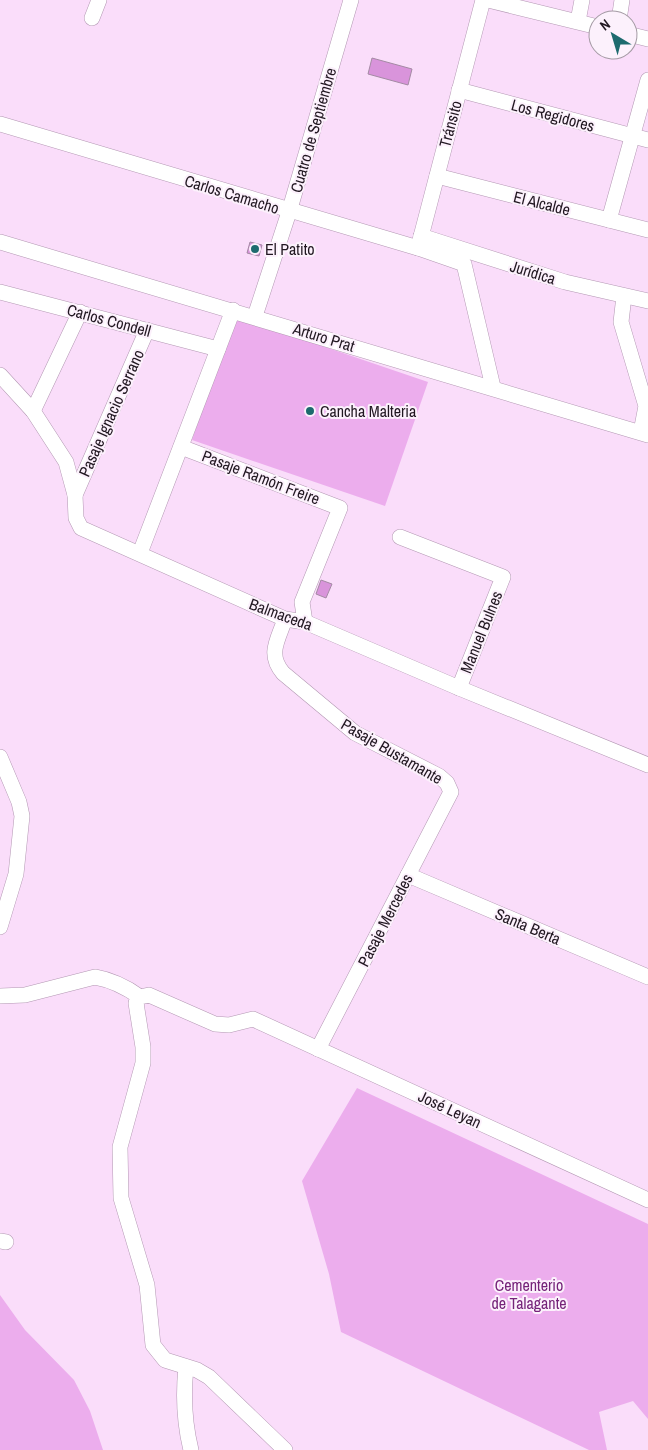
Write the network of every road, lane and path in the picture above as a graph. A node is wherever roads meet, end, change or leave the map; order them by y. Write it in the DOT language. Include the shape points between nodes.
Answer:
graph roads {
  1 [pos="98,0"];
  2 [pos="350,0"];
  3 [pos="483,0"];
  4 [pos="488,0"];
  5 [pos="582,0"];
  6 [pos="522,4"];
  7 [pos="92,18"];
  8 [pos="578,22"];
  9 [pos="588,24"];
  10 [pos="648,80"];
  11 [pos="459,90"];
  12 [pos="0,124"];
  13 [pos="632,136"];
  14 [pos="648,140"];
  15 [pos="437,176"];
  16 [pos="289,212"];
  17 [pos="609,220"];
  18 [pos="648,230"];
  19 [pos="0,242"];
  20 [pos="419,242"];
  21 [pos="0,292"];
  22 [pos="624,296"];
  23 [pos="648,301"];
  24 [pos="234,310"];
  25 [pos="80,312"];
  26 [pos="255,316"];
  27 [pos="147,330"];
  28 [pos="218,349"];
  29 [pos="0,374"];
  30 [pos="493,388"];
  31 [pos="33,411"];
  32 [pos="645,433"];
  33 [pos="181,446"];
  34 [pos="75,495"];
  35 [pos="400,537"];
  36 [pos="140,553"];
  37 [pos="285,619"];
  38 [pos="305,622"];
  39 [pos="459,688"];
  40 [pos="0,757"];
  41 [pos="648,764"];
  42 [pos="451,792"];
  43 [pos="408,875"];
  44 [pos="0,927"];
  45 [pos="648,977"];
  46 [pos="0,996"];
  47 [pos="140,997"];
  48 [pos="318,1049"];
  49 [pos="648,1200"];
  50 [pos="186,1367"];
  51 [pos="191,1450"];
  52 [pos="285,1450"];
  1 -- 7 [label="street"];
  2 -- 16 [label="street, Cuatro de Septiembre"];
  3 -- 11 [label="street, Tránsito"];
  4 -- 6 [label="street"];
  5 -- 8 [label="street"];
  6 -- 8 [label="street"];
  8 -- 9 [label="street"];
  10 -- 13 [label="street"];
  11 -- 13 [label="street, Los Regidores"];
  11 -- 15 [label="street, Tránsito"];
  12 -- 16 [label="street, Carlos Camacho"];
  13 -- 14 [label="street, Los Regidores"];
  13 -- 17 [label="street"];
  15 -- 17 [label="street, El Alcalde"];
  15 -- 20 [label="street, Tránsito"];
  16 -- 20 [label="street, Carlos Camacho"];
  16 -- 26 [label="street, Cuatro de Septiembre"];
  17 -- 18 [label="street, El Alcalde"];
  19 -- 24 [label="street, Arturo Prat"];
  20 -- 22 [label="street, Jurídica"];
  20 -- 30 [label="street, Carlos Camacho" via="464,264"];
  21 -- 25 [label="street, Carlos Condell"];
  22 -- 23 [label="street, Jurídica"];
  22 -- 32 [label="street" via="621,322 646,406"];
  24 -- 26 [label="street, Arturo Prat"];
  24 -- 28 [label="street"];
  25 -- 27 [label="street, Carlos Condell"];
  25 -- 31 [label="street"];
  26 -- 30 [label="street, Arturo Prat"];
  27 -- 28 [label="street, Carlos Condell"];
  27 -- 34 [label="street, Pasaje Ignacio Serrano"];
  28 -- 33 [label="street"];
  29 -- 31 [label="street, Balmaceda"];
  30 -- 32 [label="street, Arturo Prat"];
  31 -- 34 [label="street, Balmaceda" via="66,462"];
  33 -- 36 [label="street"];
  33 -- 38 [label="street, Pasaje Ramón Freire" via="340,508 302,602"];
  34 -- 36 [label="street, Balmaceda" via="76,518 81,528"];
  35 -- 39 [label="street, Manuel Bulnes" via="503,577"];
  36 -- 37 [label="street, Balmaceda"];
  37 -- 38 [label="street, Balmaceda"];
  37 -- 42 [label="street, Pasaje Bustamante" via="273,657 283,673 343,724 440,776"];
  38 -- 39 [label="street, Balmaceda"];
  39 -- 41 [label="street, Balmaceda"];
  40 -- 44 [label="street" via="22,816 16,874"];
  42 -- 43 [label="street, Pasaje Mercedes"];
  43 -- 45 [label="street, Santa Berta"];
  43 -- 48 [label="street, Pasaje Mercedes"];
  46 -- 47 [label="street" via="25,995 95,977 120,985"];
  47 -- 48 [label="street, José Leyan" via="149,995 215,1024 229,1025 253,1019"];
  47 -- 50 [label="street" via="136,1003 144,1048 143,1063 120,1147 121,1198 147,1285 153,1345 165,1360"];
  48 -- 49 [label="street, José Leyan"];
  50 -- 51 [label="street" via="183,1395"];
  50 -- 52 [label="street" via="209,1377"];
}
